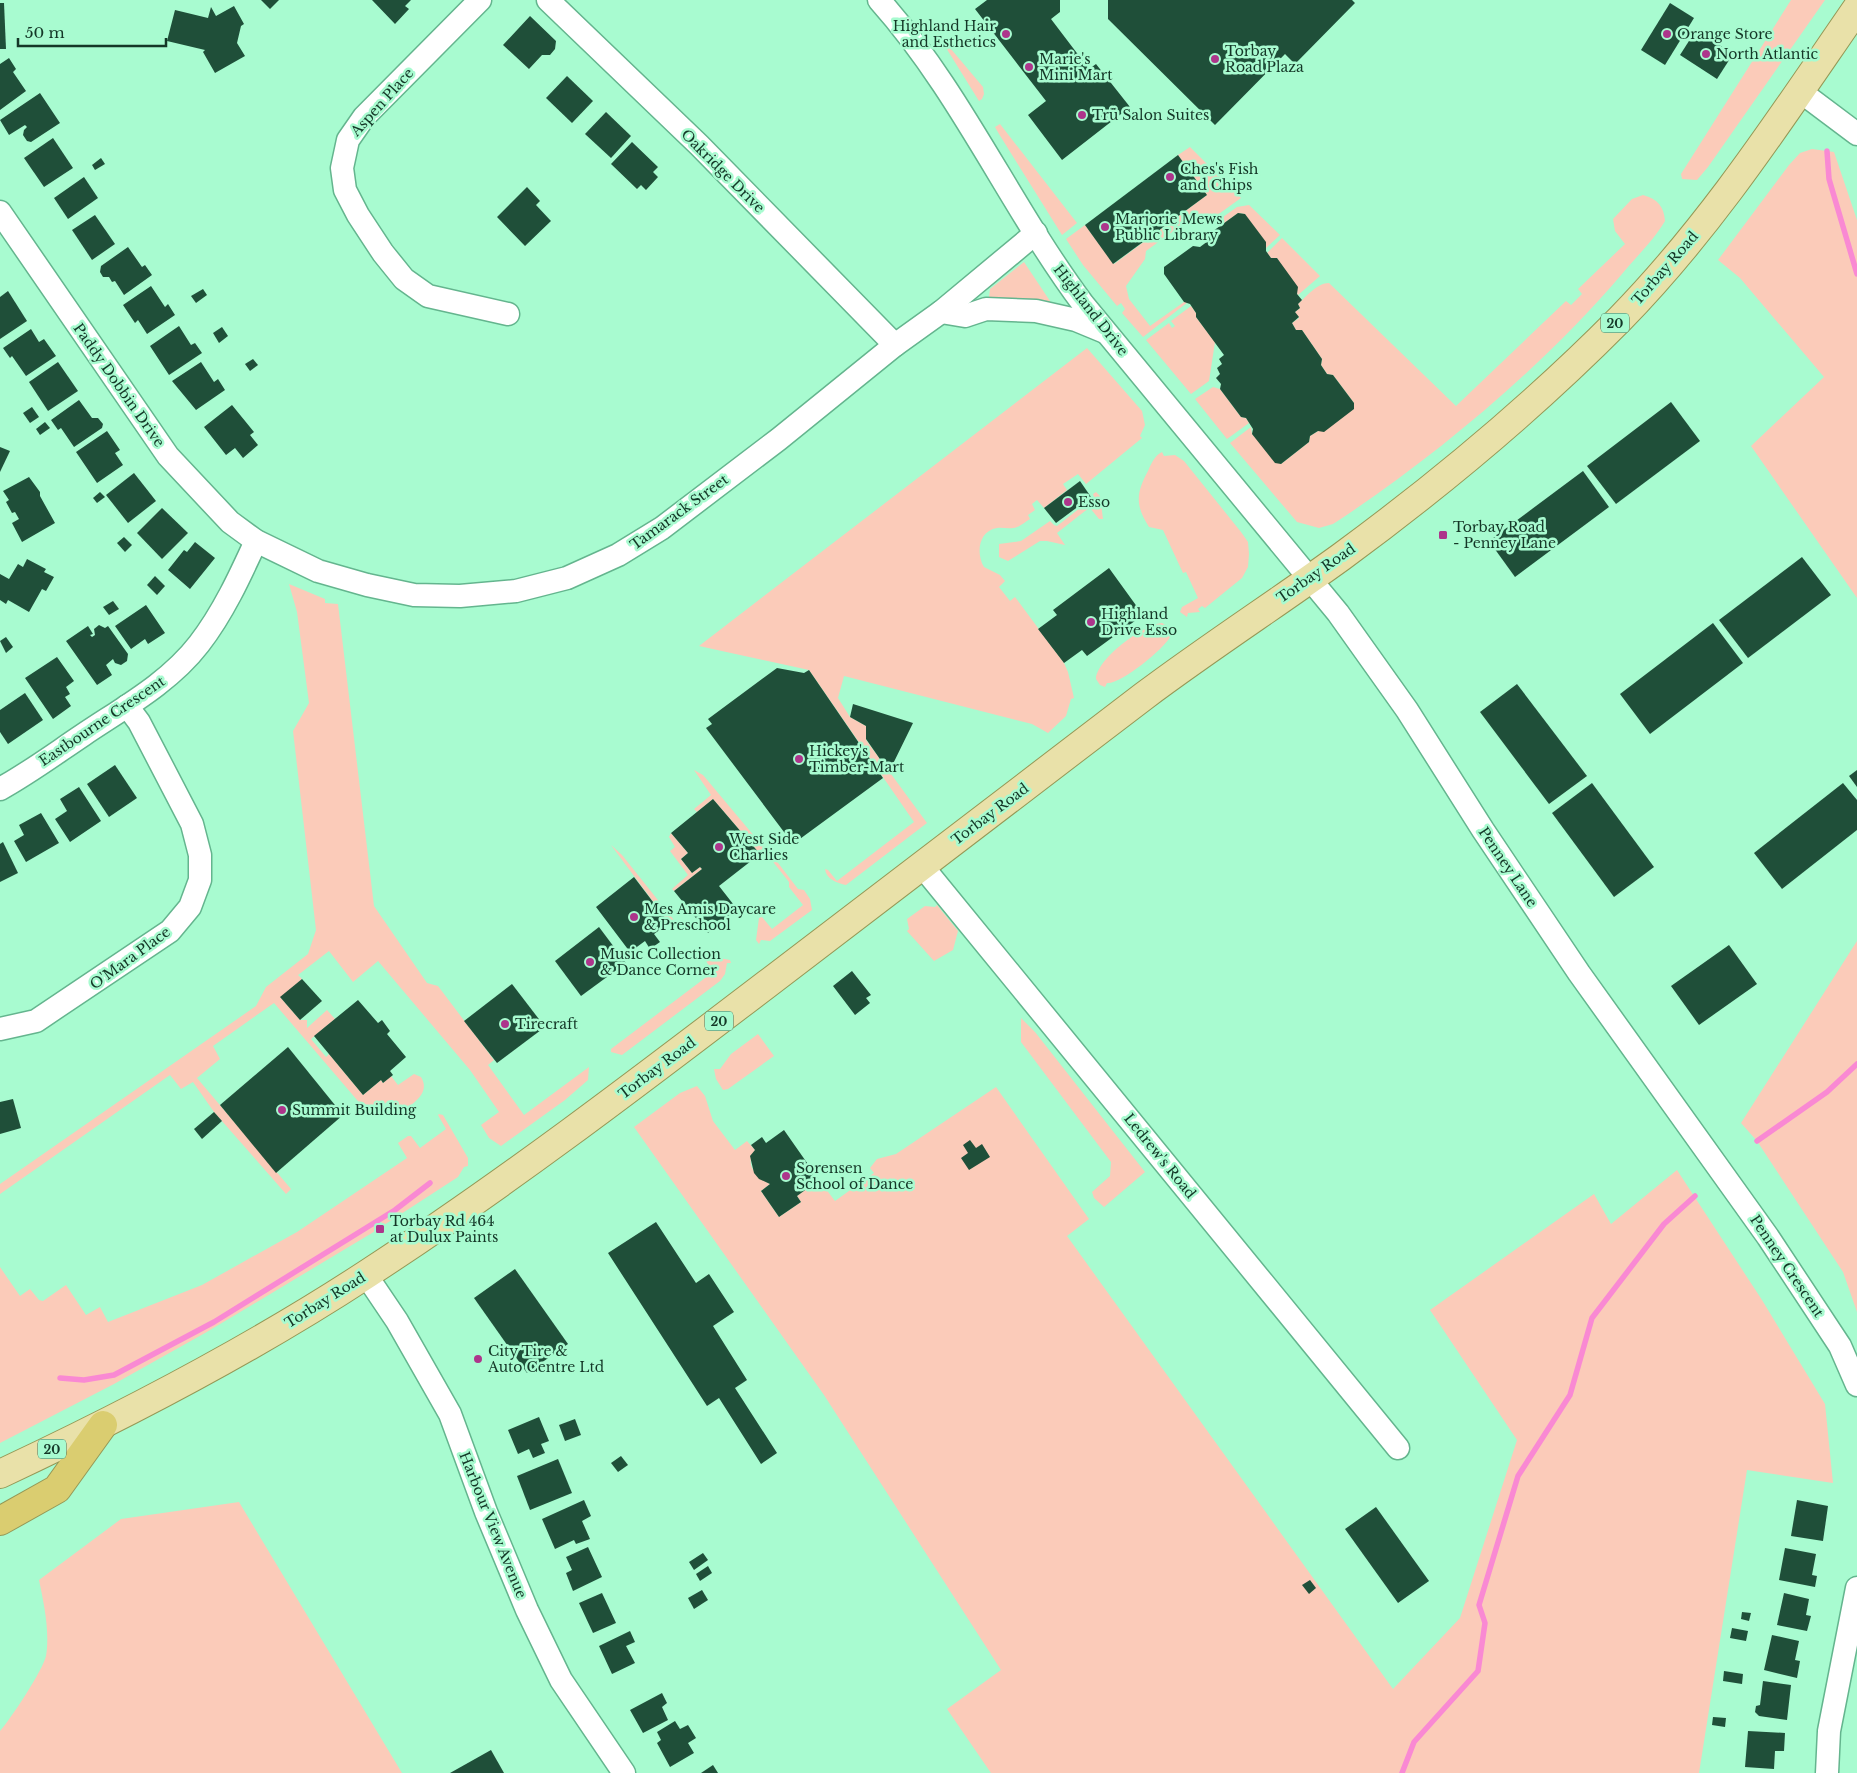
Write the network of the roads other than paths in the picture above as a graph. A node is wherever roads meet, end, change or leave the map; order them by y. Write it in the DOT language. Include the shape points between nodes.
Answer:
graph roads {
  1 [pos="480,0"];
  2 [pos="548,0"];
  3 [pos="878,0"];
  4 [pos="1857,8"];
  5 [pos="1801,92"];
  6 [pos="1857,134"];
  7 [pos="0,212"];
  8 [pos="1036,233"];
  9 [pos="941,312"];
  10 [pos="508,314"];
  11 [pos="1108,333"];
  12 [pos="895,345"];
  13 [pos="256,541"];
  14 [pos="1310,579"];
  15 [pos="127,706"];
  16 [pos="0,789"];
  17 [pos="922,866"];
  18 [pos="0,1029"];
  19 [pos="1708,1154"];
  20 [pos="366,1275"];
  21 [pos="1857,1385"];
  22 [pos="103,1425"];
  23 [pos="1398,1448"];
  24 [pos="0,1474"];
  25 [pos="0,1521"];
  26 [pos="1857,1588"];
  27 [pos="624,1773"];
  28 [pos="1827,1773"];
  1 -- 10 [label="street, Aspen Place" via="364,117 348,140 342,168 346,190 358,215 404,279 428,296"];
  2 -- 12 [label="street, Oakridge Drive" via="698,145"];
  3 -- 8 [label="street, Highland Drive" via="932,67"];
  4 -- 5 [label="main road, Torbay Road / 20"];
  5 -- 6 [label="street"];
  5 -- 14 [label="main road, Torbay Road / 20" via="1688,244 1619,320 1464,462"];
  7 -- 13 [label="street, Paddy Dobbin Drive" via="168,456 218,512"];
  8 -- 9 [label="street, Tamarack Street"];
  8 -- 11 [label="street, Highland Drive" via="1062,275"];
  9 -- 11 [label="street" via="965,316 986,309 1036,311 1076,320"];
  9 -- 12 [label="street, Tamarack Street"];
  11 -- 14 [label="street, Highland Drive"];
  12 -- 13 [label="street, Tamarack Street" via="662,528 618,555 567,578 516,592 414,595 318,571"];
  13 -- 15 [label="street, Eastbourne Crescent" via="234,589 199,644 160,683"];
  14 -- 17 [label="main road, Torbay Road / 20" via="1210,647"];
  14 -- 19 [label="street, Penney Lane" via="1407,710 1574,965"];
  15 -- 16 [label="street, Eastbourne Crescent"];
  15 -- 18 [label="street, O'Mara Place" via="139,722 192,824 200,855 200,880 190,907 170,931 92,986 36,1021"];
  17 -- 20 [label="main road, Torbay Road / 20" via="623,1094 506,1180"];
  17 -- 23 [label="street, Ledrew's Road"];
  19 -- 21 [label="street, Penney Crescent" via="1819,1312 1840,1346"];
  20 -- 22 [label="main road, Torbay Road / 20" via="268,1335"];
  20 -- 27 [label="street, Harbour View Avenue" via="397,1321 450,1414 489,1521 561,1680"];
  22 -- 24 [label="main road, Torbay Road / 20"];
  22 -- 25 [label="highway" via="57,1489"];
  26 -- 28 [label="street" via="1829,1731"];
}
